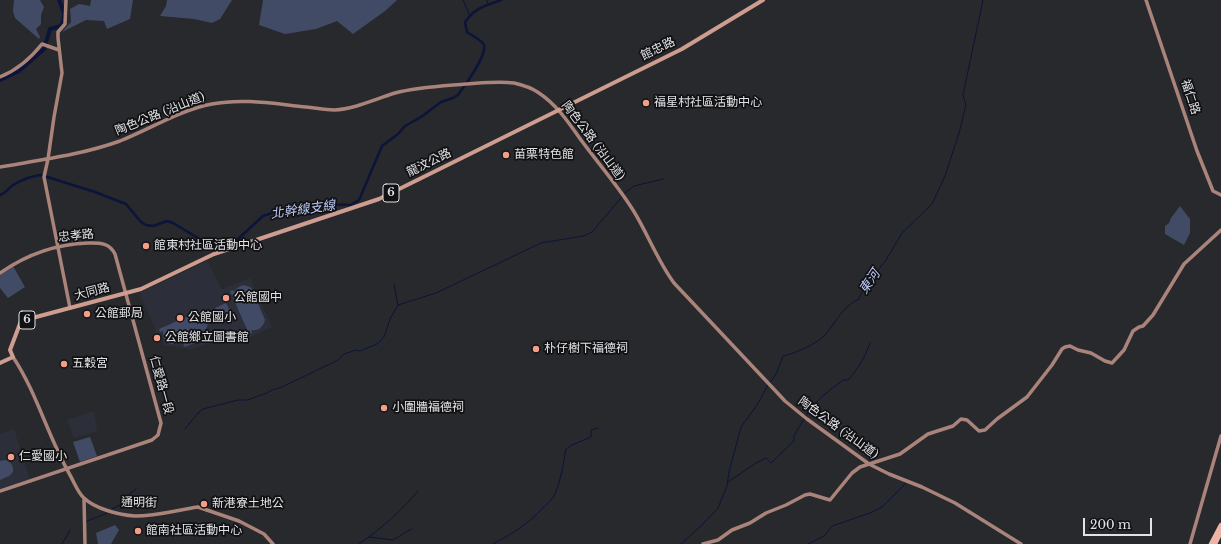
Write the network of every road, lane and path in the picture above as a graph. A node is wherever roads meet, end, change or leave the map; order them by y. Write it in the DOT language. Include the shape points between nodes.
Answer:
graph roads {
  1 [pos="66,0"];
  2 [pos="763,0"];
  3 [pos="1146,0"];
  4 [pos="59,50"];
  5 [pos="0,77"];
  6 [pos="559,110"];
  7 [pos="48,159"];
  8 [pos="0,167"];
  9 [pos="1221,195"];
  10 [pos="1221,230"];
  11 [pos="58,246"];
  12 [pos="214,254"];
  13 [pos="0,273"];
  14 [pos="125,293"];
  15 [pos="70,308"];
  16 [pos="12,357"];
  17 [pos="0,364"];
  18 [pos="1221,436"];
  19 [pos="869,464"];
  20 [pos="67,469"];
  21 [pos="0,491"];
  22 [pos="84,499"];
  23 [pos="1221,525"];
  24 [pos="1221,532"];
  25 [pos="85,544"];
  26 [pos="273,544"];
  27 [pos="703,544"];
  28 [pos="1021,544"];
  29 [pos="1190,544"];
  30 [pos="1211,544"];
  31 [pos="1215,544"];
  1 -- 4 [label="street" via="65,24 58,32"];
  2 -- 6 [label="main road, 館忠路 / 6" via="682,49"];
  3 -- 9 [label="street, 福仁路" via="1197,151 1213,191"];
  4 -- 5 [label="street" via="42,44 12,72"];
  4 -- 7 [label="street" via="62,74"];
  6 -- 7 [label="street, 陶色公路 (沿山道)" via="538,92 521,85 494,82 407,91 336,110 242,101 213,103 187,111 99,148"];
  6 -- 12 [label="main road, 龍汶公路 / 6" via="379,199"];
  6 -- 19 [label="street, 陶色公路 (沿山道)" via="632,209 674,283 802,416"];
  7 -- 8 [label="street, 陶色公路 (沿山道)"];
  7 -- 11 [label="street" via="44,175"];
  10 -- 19 [label="street" via="1179,271 1149,321 1133,331 1124,350 1112,363 1091,353 1070,346 1065,347 1027,397 985,430 979,431 967,420 961,419 953,426 928,434 900,454"];
  11 -- 13 [label="street, 忠孝路" via="16,263"];
  11 -- 14 [label="street, 忠孝路" via="102,243 110,247 115,254"];
  11 -- 15 [label="street"];
  12 -- 14 [label="main road, 大同路 / 6" via="150,285"];
  14 -- 15 [label="main road, 大同路 / 6"];
  14 -- 20 [label="street, 仁愛路一段" via="161,423 160,430 152,440"];
  15 -- 16 [label="main road, 大同路 / 6" via="21,321 10,350"];
  16 -- 17 [label="main road"];
  16 -- 20 [label="street" via="22,371"];
  18 -- 29 [label="street"];
  19 -- 27 [label="street" via="852,473 830,500 805,495 732,530 718,540"];
  19 -- 28 [label="street, 陶色公路 (沿山道)" via="955,503"];
  20 -- 21 [label="street"];
  20 -- 22 [label="street"];
  22 -- 25 [label="street"];
  22 -- 26 [label="street, 通明街" via="108,511 135,516 205,508 264,534"];
  23 -- 30 [label="highway"];
  24 -- 31 [label="highway"];
}
